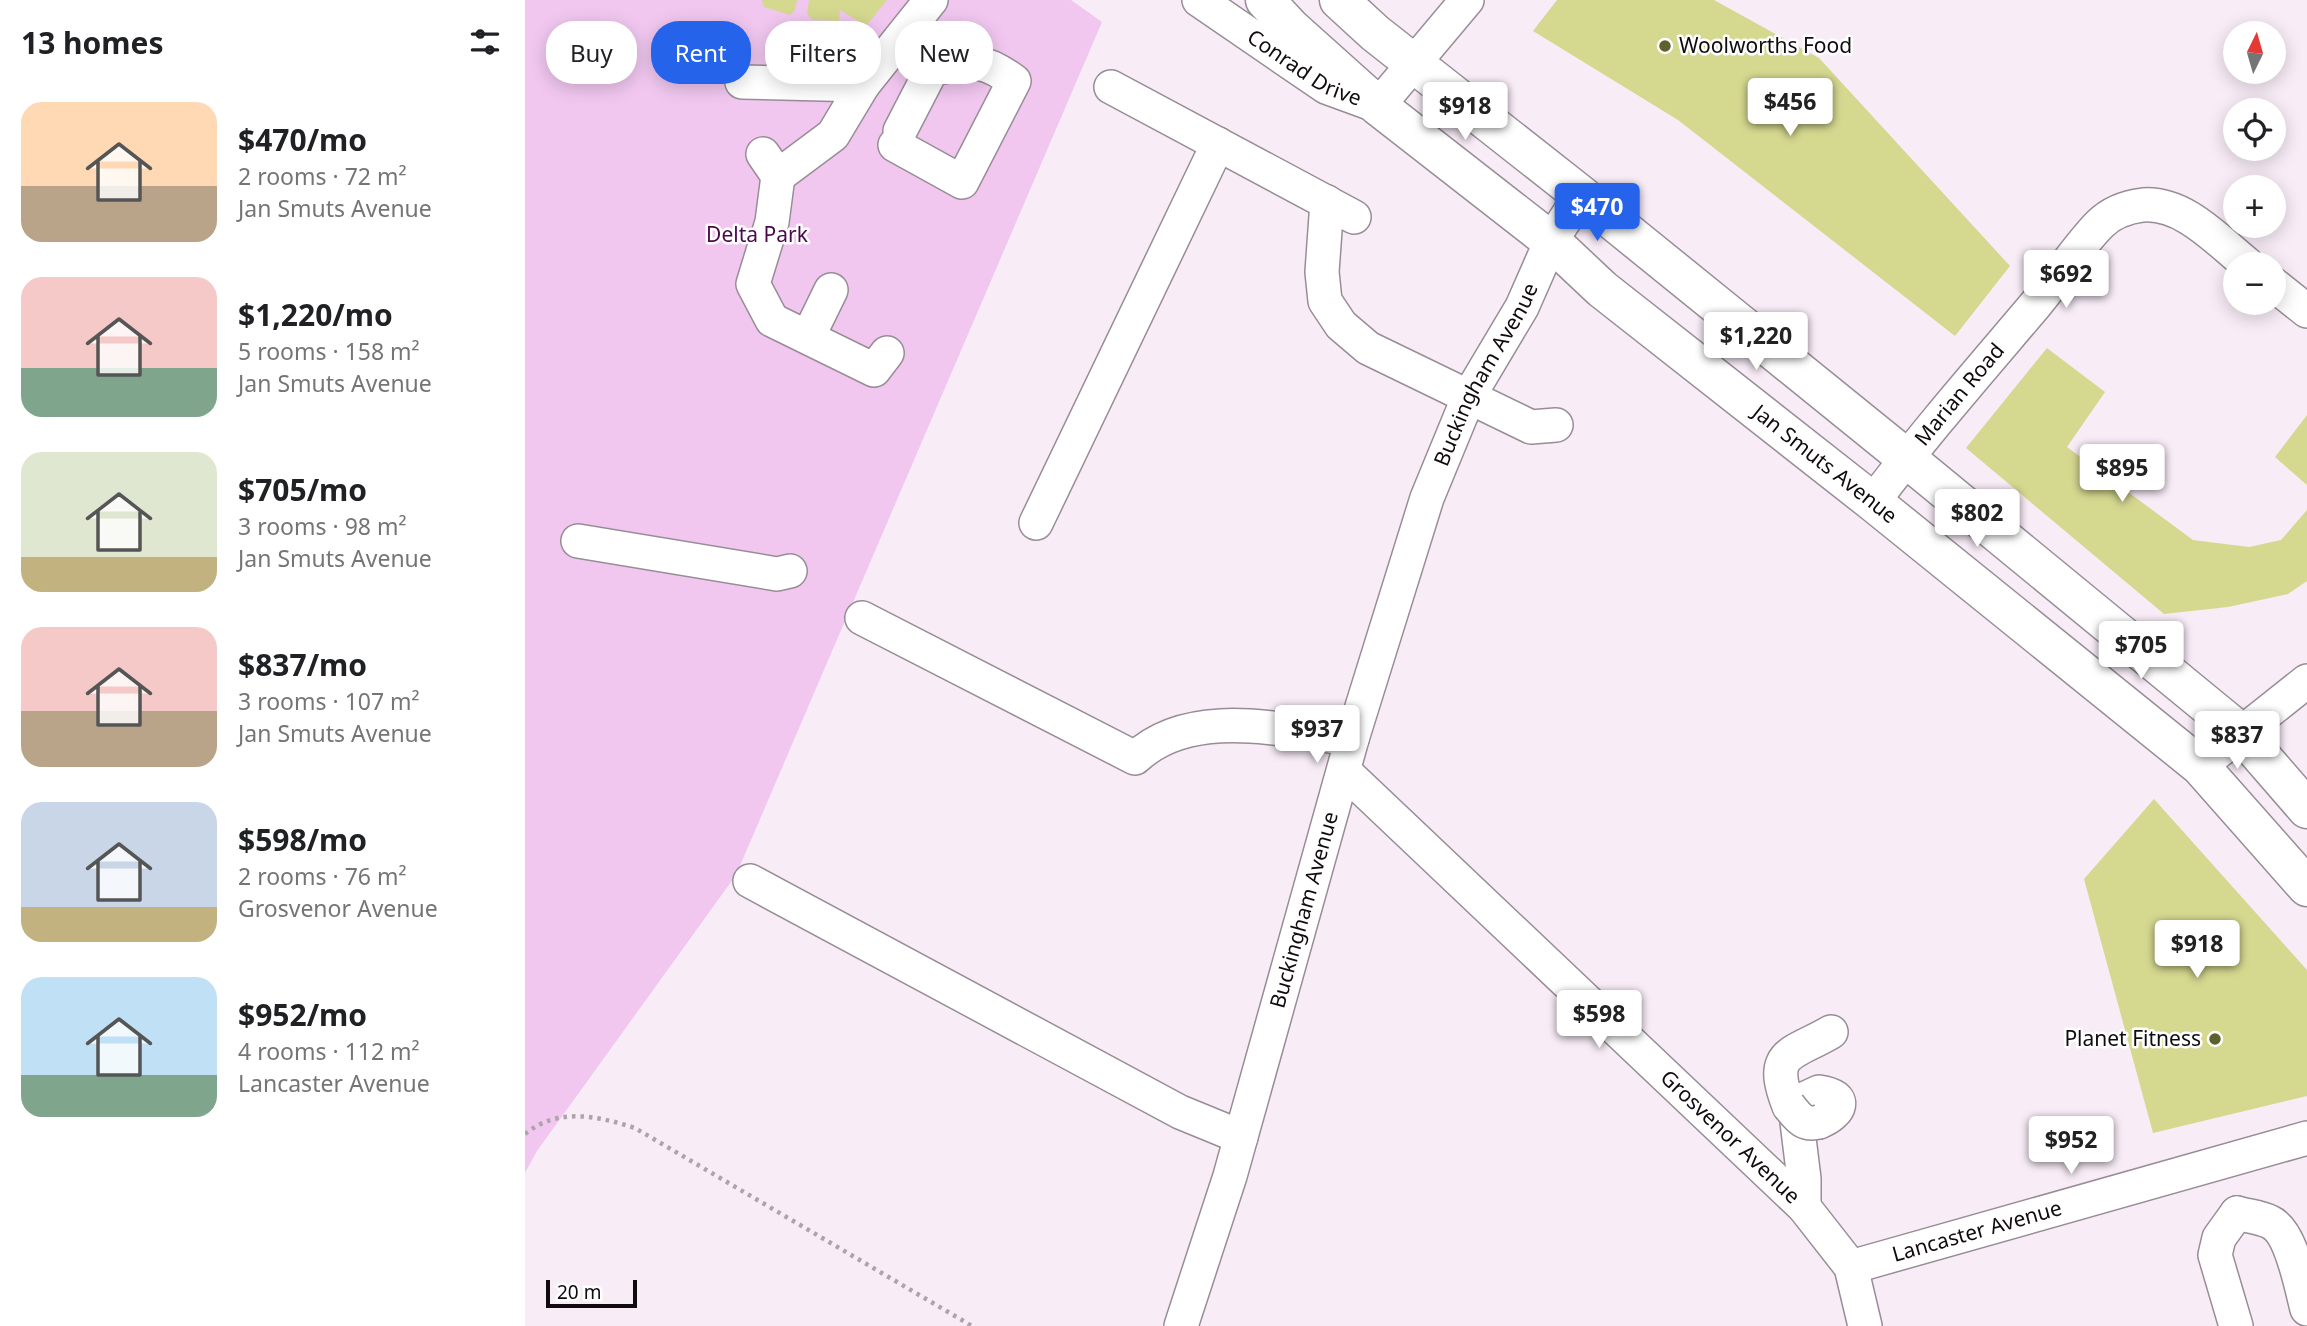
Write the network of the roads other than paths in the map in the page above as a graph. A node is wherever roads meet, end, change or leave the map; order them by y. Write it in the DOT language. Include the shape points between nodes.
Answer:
graph roads {
  1 [pos="932,0"];
  2 [pos="1199,0"];
  3 [pos="1265,0"];
  4 [pos="1339,0"];
  5 [pos="1467,0"];
  6 [pos="1413,62"];
  7 [pos="751,82"];
  8 [pos="863,85"];
  9 [pos="1111,87"];
  10 [pos="1378,106"];
  11 [pos="1218,144"];
  12 [pos="1581,195"];
  13 [pos="1551,241"];
  14 [pos="2232,252"];
  15 [pos="831,290"];
  16 [pos="2286,294"];
  17 [pos="2307,311"];
  18 [pos="808,337"];
  19 [pos="887,353"];
  20 [pos="1469,396"];
  21 [pos="1556,425"];
  22 [pos="1906,458"];
  23 [pos="1873,502"];
  24 [pos="1036,523"];
  25 [pos="578,541"];
  26 [pos="790,571"];
  27 [pos="862,618"];
  28 [pos="2307,681"];
  29 [pos="2241,733"];
  30 [pos="1352,739"];
  31 [pos="2200,766"];
  32 [pos="1344,771"];
  33 [pos="2307,809"];
  34 [pos="750,881"];
  35 [pos="2307,887"];
  36 [pos="1831,1032"];
  37 [pos="1241,1137"];
  38 [pos="2307,1138"];
  39 [pos="2221,1163"];
  40 [pos="1804,1207"];
  41 [pos="2237,1213"];
  42 [pos="1851,1267"];
  43 [pos="2307,1309"];
  44 [pos="1179,1323"];
  45 [pos="1865,1326"];
  46 [pos="2236,1326"];
  1 -- 8 [label="street"];
  2 -- 10 [label="street, Conrad Drive" via="1326,87"];
  3 -- 10 [label="main road, Jan Smuts Avenue"];
  4 -- 6 [label="main road"];
  5 -- 6 [label="street"];
  6 -- 10 [label="street"];
  6 -- 12 [label="main road"];
  7 -- 8 [label="street"];
  8 -- 18 [label="street" via="833,135 770,165 772,222 753,284 772,320"];
  9 -- 11 [label="street"];
  10 -- 13 [label="main road, Jan Smuts Avenue"];
  11 -- 20 [label="street" via="1340,210 1322,272 1325,301 1341,325 1368,348"];
  11 -- 24 [label="street"];
  12 -- 13 [label="street, Buckingham Avenue"];
  12 -- 22 [label="main road"];
  13 -- 20 [label="street, Buckingham Avenue" via="1522,307"];
  13 -- 23 [label="main road, Jan Smuts Avenue" via="1602,289"];
  14 -- 22 [label="street, Marian Road" via="2178,212 2145,205 2113,214"];
  15 -- 18 [label="street"];
  16 -- 17 [label="street"];
  18 -- 19 [label="street" via="874,370"];
  20 -- 21 [label="street" via="1531,427"];
  20 -- 30 [label="street, Buckingham Avenue" via="1427,498"];
  22 -- 23 [label="street, Marian Road"];
  22 -- 29 [label="main road"];
  23 -- 31 [label="main road, Jan Smuts Avenue"];
  25 -- 26 [label="street" via="778,573"];
  27 -- 30 [label="street" via="1135,758 1165,737 1202,728 1262,726"];
  28 -- 29 [label="street"];
  29 -- 31 [label="street"];
  29 -- 33 [label="main road"];
  30 -- 32 [label="street, Buckingham Avenue"];
  31 -- 35 [label="main road, Jan Smuts Avenue"];
  32 -- 37 [label="street, Buckingham Avenue"];
  32 -- 40 [label="street, Grosvenor Avenue"];
  34 -- 37 [label="street" via="1180,1112"];
  36 -- 40 [label="street, bridge" via="1790,1052 1780,1069 1784,1096 1789,1106 1801,1121 1819,1122 1834,1115 1838,1104 1835,1097 1819,1092 1800,1105 1797,1122"];
  37 -- 44 [label="street, Buckingham Avenue"];
  38 -- 39 [label="street, Lancaster Avenue"];
  39 -- 41 [label="street"];
  39 -- 42 [label="street, Lancaster Avenue"];
  40 -- 42 [label="street, Grosvenor Avenue"];
  41 -- 43 [label="street" via="2280,1229"];
  41 -- 46 [label="street" via="2219,1238 2215,1255"];
  42 -- 45 [label="street, Grosvenor Avenue"];
}
